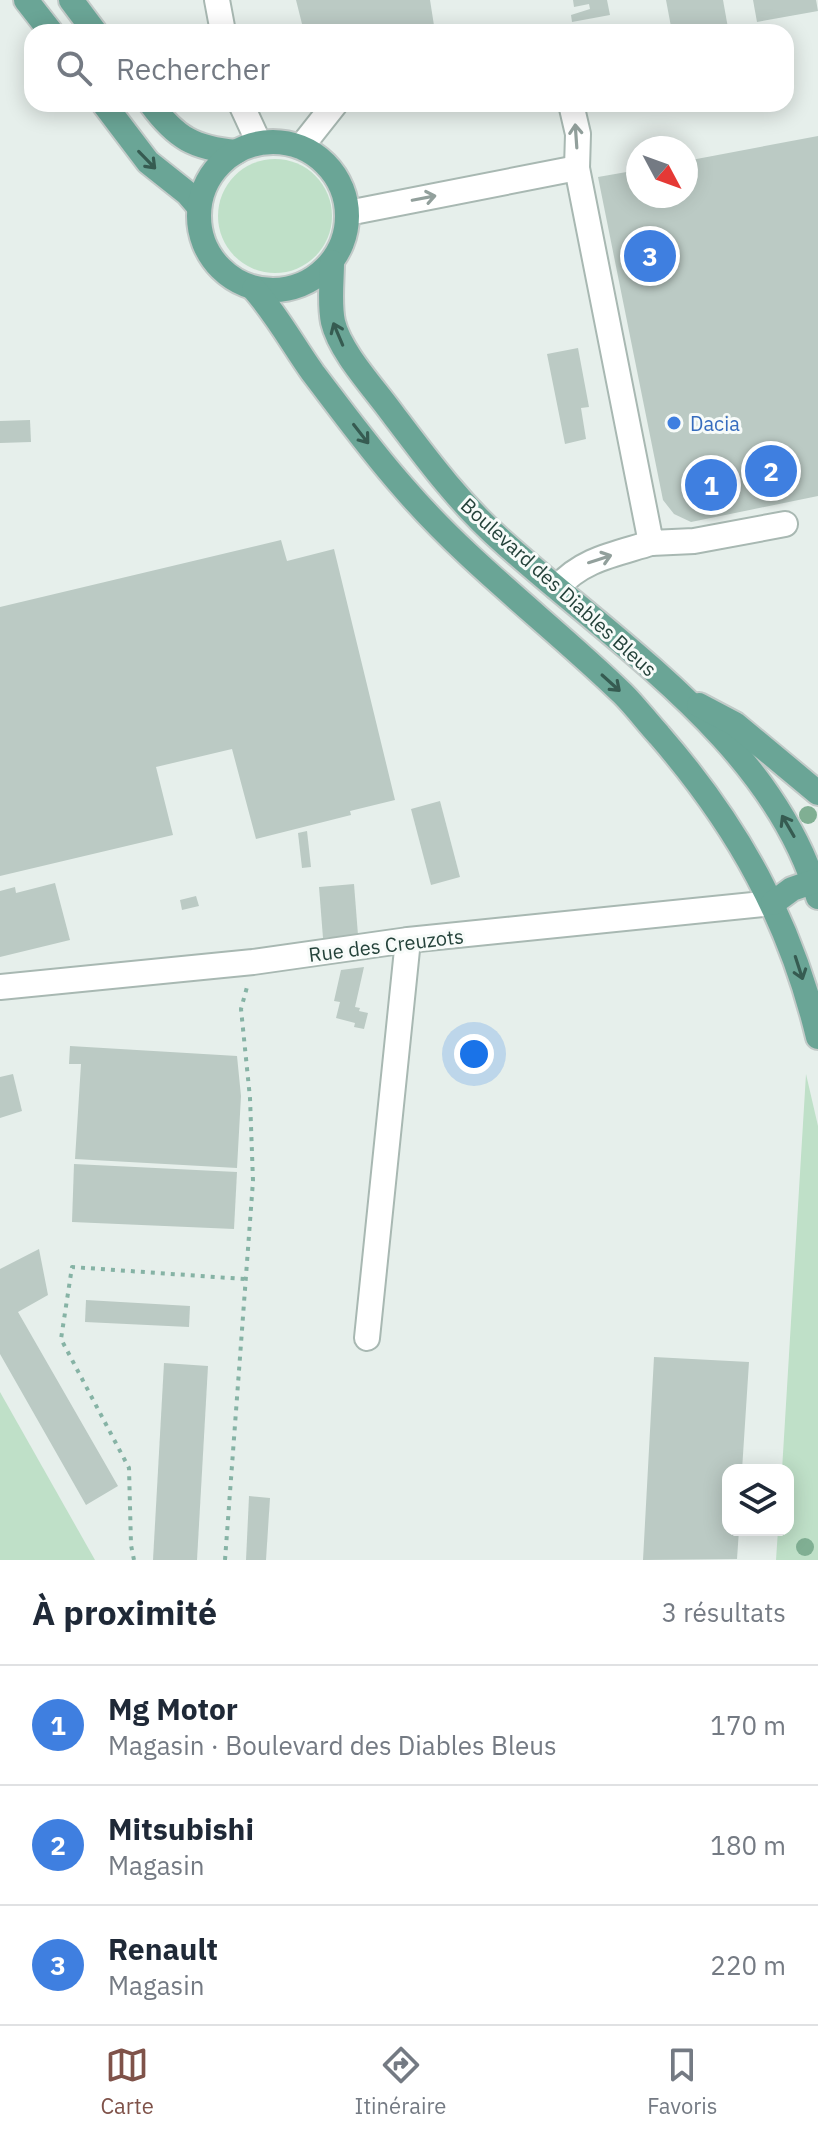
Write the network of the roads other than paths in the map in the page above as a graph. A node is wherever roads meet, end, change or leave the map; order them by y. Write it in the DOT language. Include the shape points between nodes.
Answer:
graph roads {
  1 [pos="26,0"];
  2 [pos="71,0"];
  3 [pos="217,0"];
  4 [pos="45,24"];
  5 [pos="89,24"];
  6 [pos="222,24"];
  7 [pos="110,112"];
  8 [pos="157,112"];
  9 [pos="245,112"];
  10 [pos="329,112"];
  11 [pos="573,112"];
  12 [pos="259,143"];
  13 [pos="301,147"];
  14 [pos="236,152"];
  15 [pos="577,168"];
  16 [pos="199,207"];
  17 [pos="348,213"];
  18 [pos="332,262"];
  19 [pos="254,289"];
  20 [pos="785,524"];
  21 [pos="651,543"];
  22 [pos="557,588"];
  23 [pos="680,694"];
  24 [pos="818,793"];
  25 [pos="816,886"];
  26 [pos="773,903"];
  27 [pos="818,907"];
  28 [pos="408,940"];
  29 [pos="0,987"];
  30 [pos="818,1037"];
  31 [pos="367,1338"];
  1 -- 4 [label="main road"];
  2 -- 5 [label="main road"];
  3 -- 6 [label="street"];
  7 -- 16 [label="main road, one-way" via="148,162"];
  8 -- 14 [label="main road" via="195,144"];
  9 -- 12 [label="street"];
  10 -- 13 [label="street"];
  15 -- 11 [label="street, one-way"];
  12 -- 13 [label="main road"];
  12 -- 14 [label="main road"];
  13 -- 17 [label="main road" via="334,173"];
  14 -- 16 [label="main road" via="211,175"];
  17 -- 15 [label="street, one-way"];
  15 -- 21 [label="street"];
  16 -- 19 [label="main road" via="199,229 218,267"];
  17 -- 18 [label="main road" via="344,239"];
  18 -- 19 [label="main road" via="297,287"];
  22 -- 18 [label="main road, Boulevard des Diables Bleus, one-way" via="462,503 348,353 333,324"];
  19 -- 26 [label="main road, Boulevard des Diables Bleus, one-way" via="403,487 624,695 681,760 741,845"];
  20 -- 21 [label="street" via="694,541"];
  22 -- 21 [label="street, one-way" via="585,564"];
  22 -- 23 [label="main road, Boulevard des Diables Bleus"];
  23 -- 24 [label="main road" via="735,724"];
  25 -- 23 [label="main road, Boulevard des Diables Bleus, one-way" via="772,800"];
  25 -- 26 [label="main road" via="792,889"];
  26 -- 27 [label="main road"];
  26 -- 28 [label="street, Rue des Creuzots"];
  26 -- 30 [label="main road, Boulevard des Diables Bleus, one-way" via="799,966"];
  28 -- 29 [label="street, Rue des Creuzots" via="253,962"];
  28 -- 31 [label="street"];
}
